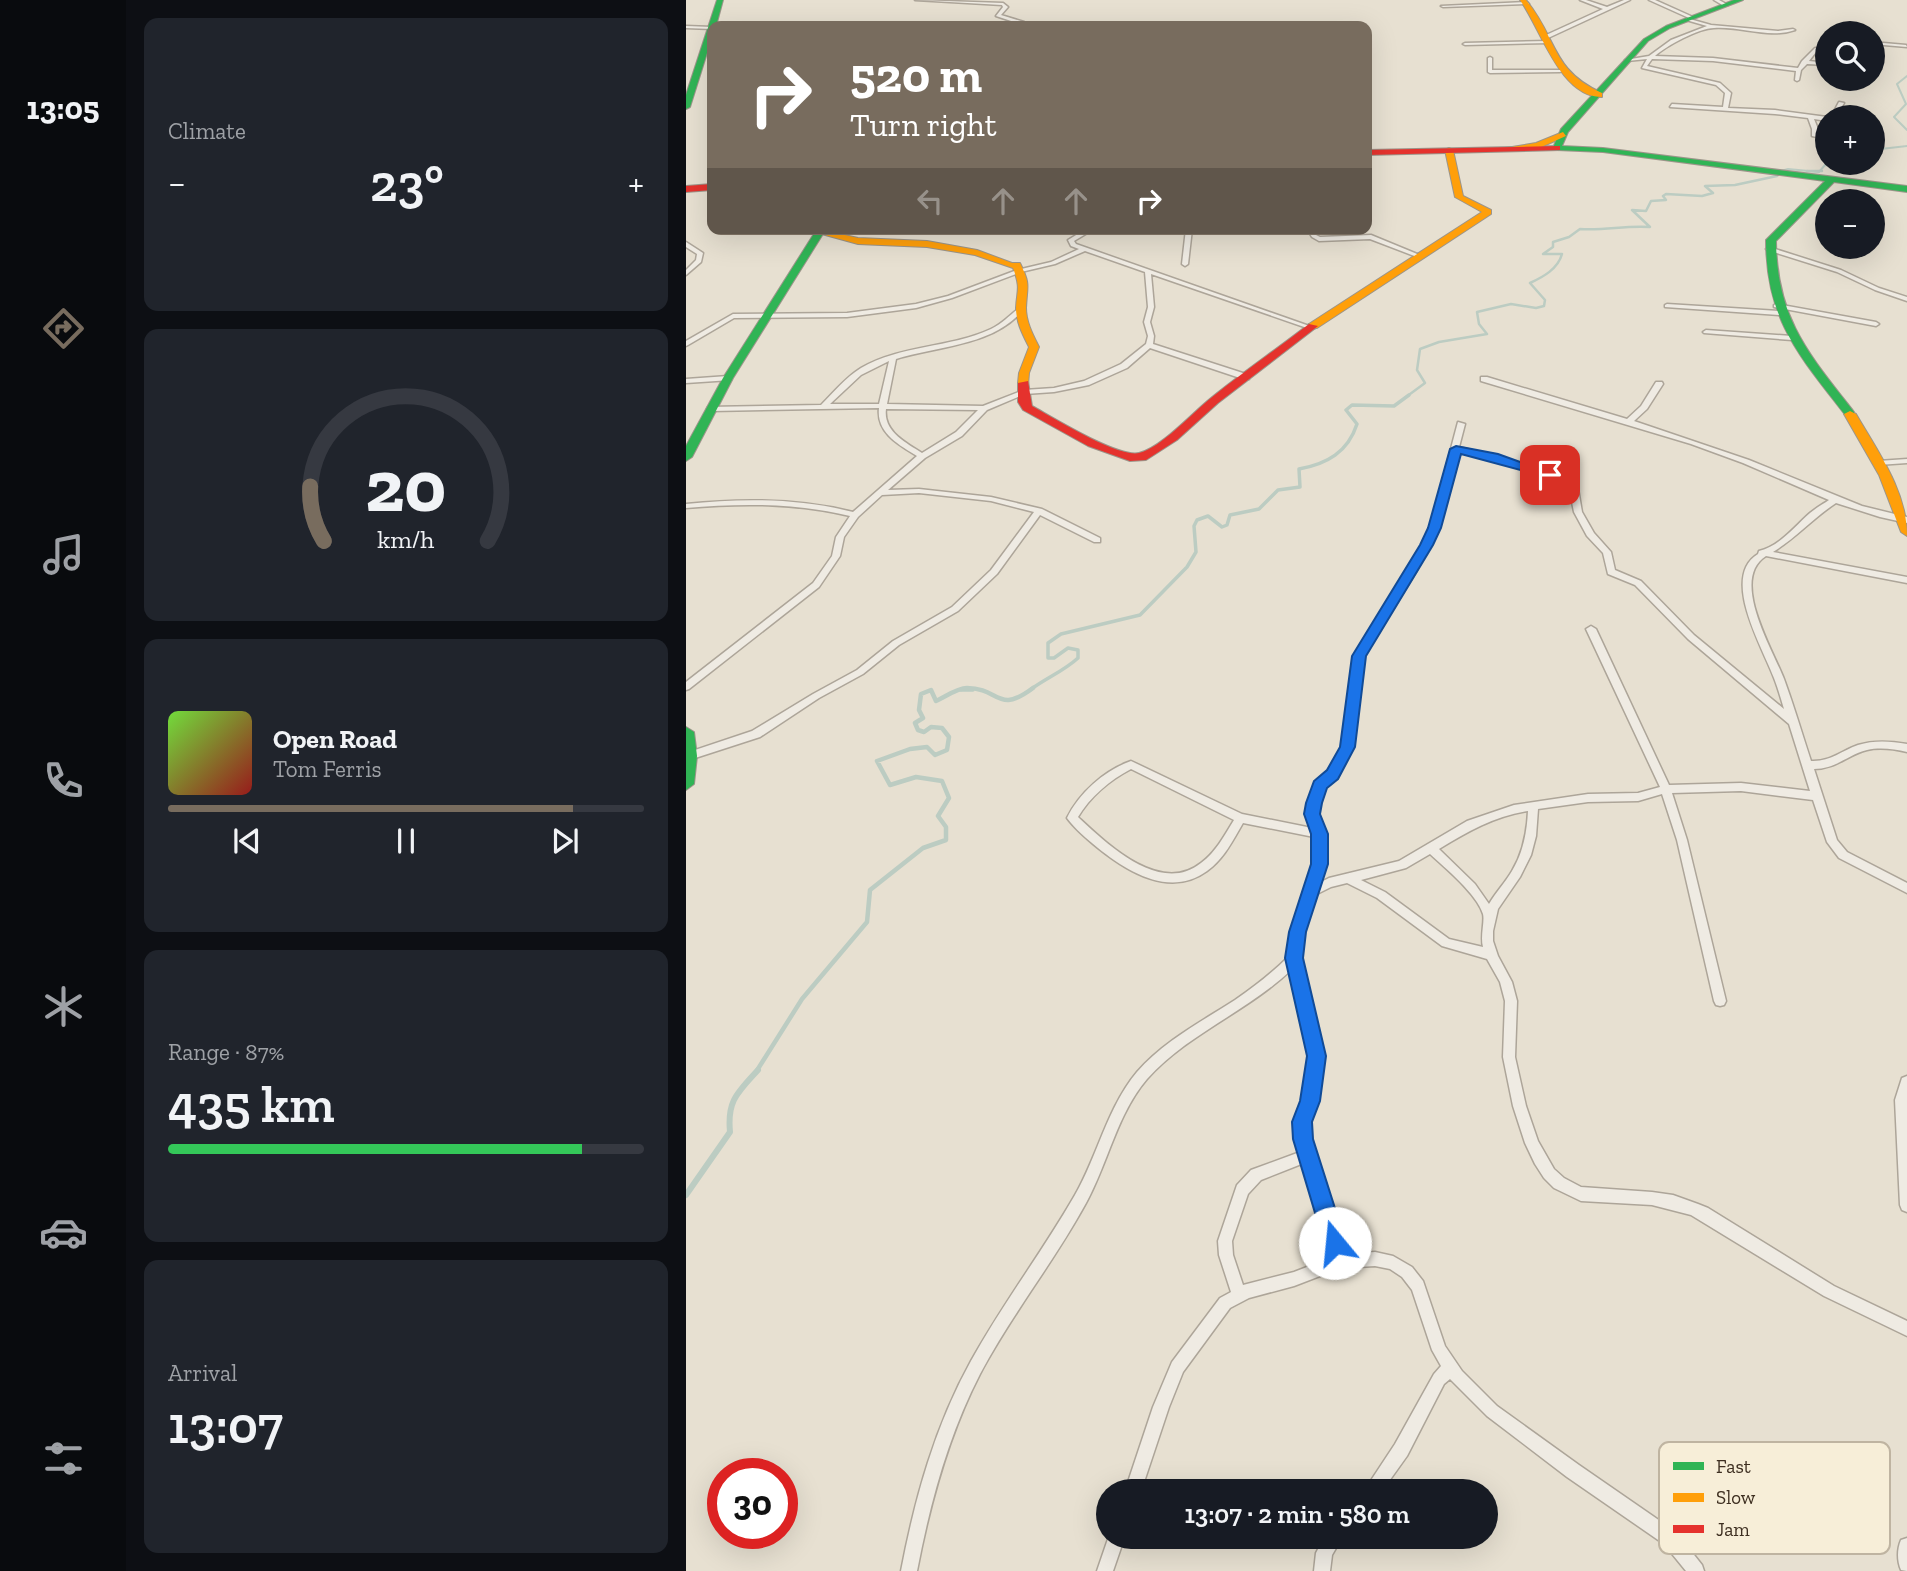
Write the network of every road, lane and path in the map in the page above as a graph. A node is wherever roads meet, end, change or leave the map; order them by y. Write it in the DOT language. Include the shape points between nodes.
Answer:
graph roads {
  1 [pos="720,0"];
  2 [pos="917,0"];
  3 [pos="1582,0"];
  4 [pos="1628,0"];
  5 [pos="1651,0"];
  6 [pos="1525,2"];
  7 [pos="1727,2"];
  8 [pos="1443,6"];
  9 [pos="1607,9"];
  10 [pos="1690,18"];
  11 [pos="714,21"];
  12 [pos="1015,21"];
  13 [pos="1711,26"];
  14 [pos="686,27"];
  15 [pos="707,27"];
  16 [pos="1793,30"];
  17 [pos="1547,40"];
  18 [pos="707,42"];
  19 [pos="1465,44"];
  20 [pos="1885,44"];
  21 [pos="1906,46"];
  22 [pos="1815,52"];
  23 [pos="1651,55"];
  24 [pos="1490,58"];
  25 [pos="1627,60"];
  26 [pos="1804,62"];
  27 [pos="1815,63"];
  28 [pos="1799,70"];
  29 [pos="1560,71"];
  30 [pos="1797,80"];
  31 [pos="1599,95"];
  32 [pos="1672,106"];
  33 [pos="686,107"];
  34 [pos="1725,108"];
  35 [pos="1811,118"];
  36 [pos="1815,118"];
  37 [pos="1815,129"];
  38 [pos="1561,138"];
  39 [pos="1450,150"];
  40 [pos="1372,153"];
  41 [pos="1830,181"];
  42 [pos="1907,189"];
  43 [pos="818,235"];
  44 [pos="838,235"];
  45 [pos="1080,235"];
  46 [pos="1188,235"];
  47 [pos="1313,235"];
  48 [pos="686,244"];
  49 [pos="1769,248"];
  50 [pos="1085,249"];
  51 [pos="1419,256"];
  52 [pos="1185,264"];
  53 [pos="1019,271"];
  54 [pos="686,273"];
  55 [pos="1148,273"];
  56 [pos="1907,299"];
  57 [pos="1667,306"];
  58 [pos="1021,309"];
  59 [pos="1778,310"];
  60 [pos="766,315"];
  61 [pos="1876,324"];
  62 [pos="1312,328"];
  63 [pos="1706,332"];
  64 [pos="1792,338"];
  65 [pos="686,344"];
  66 [pos="1149,345"];
  67 [pos="893,357"];
  68 [pos="1246,377"];
  69 [pos="727,378"];
  70 [pos="1484,379"];
  71 [pos="686,381"];
  72 [pos="1659,384"];
  73 [pos="1024,392"];
  74 [pos="824,406"];
  75 [pos="881,407"];
  76 [pos="984,408"];
  77 [pos="711,409"];
  78 [pos="1630,421"];
  79 [pos="1461,424"];
  80 [pos="1456,449"];
  81 [pos="1548,453"];
  82 [pos="922,456"];
  83 [pos="686,457"];
  84 [pos="1907,461"];
  85 [pos="1878,463"];
  86 [pos="1570,480"];
  87 [pos="882,493"];
  88 [pos="1836,499"];
  89 [pos="686,506"];
  90 [pos="1039,510"];
  91 [pos="855,515"];
  92 [pos="1906,524"];
  93 [pos="1097,540"];
  94 [pos="1762,553"];
  95 [pos="1907,580"];
  96 [pos="1591,629"];
  97 [pos="686,687"];
  98 [pos="1792,721"];
  99 [pos="686,732"];
  100 [pos="1907,748"];
  101 [pos="689,756"];
  102 [pos="1808,765"];
  103 [pos="686,784"];
  104 [pos="1666,789"];
  105 [pos="1816,796"];
  106 [pos="1533,807"];
  107 [pos="1240,818"];
  108 [pos="1320,834"];
  109 [pos="1431,848"];
  110 [pos="1349,879"];
  111 [pos="1907,888"];
  112 [pos="1312,891"];
  113 [pos="1489,915"];
  114 [pos="1489,954"];
  115 [pos="1294,958"];
  116 [pos="1720,1001"];
  117 [pos="1907,1082"];
  118 [pos="1306,1156"];
  119 [pos="1907,1205"];
  120 [pos="1340,1261"];
  121 [pos="1239,1294"];
  122 [pos="1907,1329"];
  123 [pos="1451,1366"];
  124 [pos="1137,1479"];
  125 [pos="1380,1479"];
  126 [pos="1659,1530"];
  127 [pos="1907,1546"];
  128 [pos="1113,1549"];
  129 [pos="1327,1549"];
  130 [pos="1683,1554"];
  131 [pos="1907,1564"];
  132 [pos="909,1571"];
  133 [pos="1105,1571"];
  134 [pos="1322,1571"];
  135 [pos="1696,1571"];
  1 -- 11 [label="street"];
  2 -- 12 [label="street" via="1003,4 1006,7 998,15"];
  3 -- 9 [label="street"];
  4 -- 9 [label="street"];
  5 -- 10 [label="street"];
  6 -- 8 [label="street"];
  6 -- 17 [label="street"];
  7 -- 10 [label="street"];
  9 -- 17 [label="street"];
  10 -- 13 [label="street"];
  10 -- 25 [label="street" via="1657,32"];
  13 -- 16 [label="street"];
  13 -- 23 [label="street"];
  14 -- 15 [label="street"];
  17 -- 19 [label="street"];
  17 -- 29 [label="street"];
  18 -- 33 [label="street"];
  20 -- 21 [label="street"];
  22 -- 26 [label="street"];
  23 -- 25 [label="street"];
  23 -- 28 [label="street"];
  23 -- 34 [label="street" via="1646,69 1708,80 1724,88 1728,93"];
  24 -- 29 [label="street" via="1490,72"];
  25 -- 31 [label="street"];
  26 -- 27 [label="street"];
  26 -- 28 [label="street"];
  28 -- 30 [label="street"];
  29 -- 31 [label="street" via="1575,85"];
  31 -- 38 [label="street"];
  32 -- 34 [label="street"];
  34 -- 35 [label="street"];
  35 -- 36 [label="street"];
  35 -- 37 [label="street"];
  38 -- 39 [label="street" via="1538,145"];
  38 -- 41 [label="street" via="1603,150"];
  39 -- 40 [label="street"];
  39 -- 51 [label="street" via="1459,197 1489,209"];
  41 -- 42 [label="street"];
  41 -- 49 [label="street" via="1774,234"];
  43 -- 60 [label="street"];
  44 -- 53 [label="street" via="858,241 969,251 1017,265"];
  45 -- 50 [label="street" via="1071,240"];
  46 -- 52 [label="street"];
  47 -- 51 [label="street" via="1319,239 1371,237"];
  48 -- 54 [label="street" via="700,253 699,261"];
  49 -- 56 [label="street"];
  49 -- 59 [label="street"];
  50 -- 53 [label="street" via="1053,264"];
  50 -- 55 [label="street"];
  51 -- 62 [label="street"];
  53 -- 58 [label="street" via="1025,287"];
  53 -- 60 [label="street" via="916,306 847,315"];
  55 -- 62 [label="street"];
  55 -- 66 [label="street"];
  57 -- 59 [label="street"];
  58 -- 67 [label="street" via="1016,317 979,334"];
  58 -- 73 [label="street" via="1034,347 1024,367"];
  59 -- 61 [label="street"];
  59 -- 64 [label="street"];
  60 -- 65 [label="street" via="730,317"];
  60 -- 69 [label="street"];
  62 -- 68 [label="street"];
  63 -- 64 [label="street"];
  64 -- 85 [label="street" via="1853,419"];
  66 -- 68 [label="street"];
  66 -- 73 [label="street" via="1124,366 1086,383"];
  67 -- 74 [label="street" via="864,370"];
  67 -- 75 [label="street"];
  68 -- 73 [label="street" via="1174,438 1142,457 1092,444 1052,423 1027,408"];
  69 -- 71 [label="street"];
  69 -- 77 [label="street"];
  70 -- 78 [label="street"];
  72 -- 78 [label="street"];
  73 -- 76 [label="street"];
  74 -- 75 [label="street"];
  74 -- 77 [label="street"];
  75 -- 76 [label="street"];
  75 -- 82 [label="street" via="881,423 891,437"];
  76 -- 82 [label="street" via="959,433"];
  77 -- 83 [label="street"];
  78 -- 88 [label="street"];
  79 -- 80 [label="street"];
  80 -- 86 [label="street"];
  80 -- 108 [label="street" via="1427,545 1359,656 1348,747 1320,785 1314,803 1312,814"];
  81 -- 86 [label="street"];
  82 -- 87 [label="street"];
  84 -- 85 [label="street"];
  85 -- 92 [label="street"];
  86 -- 98 [label="street" via="1578,512 1607,552 1611,572 1638,583 1700,645"];
  87 -- 90 [label="street" via="930,492"];
  87 -- 91 [label="street"];
  88 -- 92 [label="street"];
  88 -- 94 [label="street" via="1788,539"];
  89 -- 91 [label="street" via="780,501"];
  90 -- 93 [label="street"];
  90 -- 101 [label="street" via="994,572 955,609 756,734"];
  91 -- 97 [label="street" via="816,585"];
  94 -- 95 [label="street"];
  94 -- 98 [label="street" via="1747,578 1747,594"];
  96 -- 104 [label="street"];
  98 -- 102 [label="street"];
  99 -- 101 [label="street"];
  100 -- 102 [label="street" via="1864,747 1832,765"];
  101 -- 103 [label="street"];
  102 -- 105 [label="street"];
  104 -- 105 [label="street" via="1741,786"];
  104 -- 106 [label="street" via="1638,797"];
  104 -- 116 [label="street"];
  105 -- 111 [label="street" via="1832,842 1843,855"];
  106 -- 109 [label="street" via="1471,824"];
  106 -- 113 [label="street" via="1525,859"];
  107 -- 107 [label="street" via="1131,765 1121,767 1104,782 1072,818 1136,871 1162,879 1204,870 1218,858"];
  107 -- 108 [label="street"];
  108 -- 112 [label="street"];
  109 -- 110 [label="street" via="1388,871"];
  109 -- 113 [label="street" via="1470,885"];
  110 -- 112 [label="street"];
  110 -- 114 [label="street" via="1381,895 1446,943"];
  112 -- 115 [label="street" via="1297,932"];
  113 -- 114 [label="street"];
  114 -- 122 [label="street" via="1510,993 1508,1055 1531,1143 1544,1169 1558,1183 1592,1198 1682,1203 1819,1284"];
  115 -- 118 [label="street" via="1316,1056 1302,1122"];
  115 -- 132 [label="street" via="1263,989 1172,1050 1140,1078 1119,1112 1080,1200 989,1343 950,1421 917,1525"];
  117 -- 119 [label="street" via="1901,1100"];
  118 -- 120 [label="street"];
  118 -- 121 [label="street" via="1256,1175 1241,1189 1225,1241"];
  120 -- 121 [label="street"];
  120 -- 123 [label="street" via="1375,1259 1406,1272 1418,1286 1439,1350"];
  121 -- 124 [label="street" via="1225,1303 1177,1367"];
  123 -- 125 [label="street"];
  123 -- 126 [label="street" via="1492,1411"];
  127 -- 131 [label="street"];
  128 -- 133 [label="street"];
  129 -- 134 [label="street"];
  130 -- 135 [label="street"];
}
